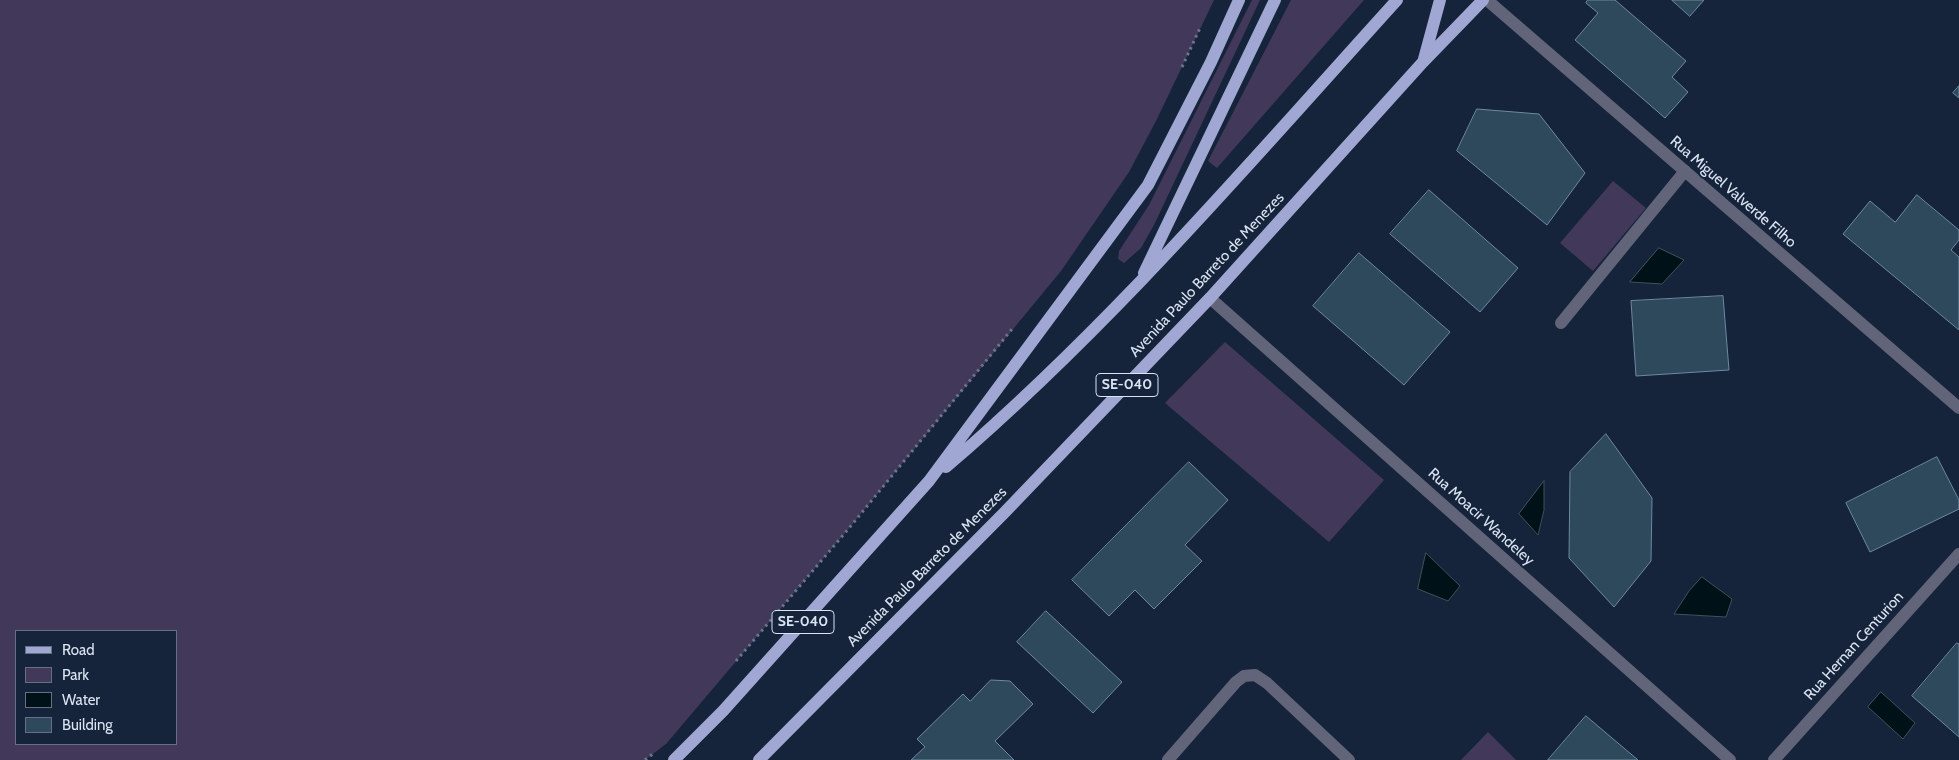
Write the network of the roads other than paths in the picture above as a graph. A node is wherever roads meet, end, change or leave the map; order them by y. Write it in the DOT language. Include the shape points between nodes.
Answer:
graph roads {
  1 [pos="1239,0"];
  2 [pos="1275,0"];
  3 [pos="1397,0"];
  4 [pos="1440,0"];
  5 [pos="1485,0"];
  6 [pos="1423,62"];
  7 [pos="1685,171"];
  8 [pos="1138,286"];
  9 [pos="1210,298"];
  10 [pos="1561,323"];
  11 [pos="1959,408"];
  12 [pos="929,481"];
  13 [pos="1959,554"];
  14 [pos="674,760"];
  15 [pos="759,760"];
  16 [pos="1168,760"];
  17 [pos="1349,760"];
  18 [pos="1730,760"];
  19 [pos="1774,760"];
  1 -- 12 [label="main road, SE-040" via="1148,185"];
  2 -- 8 [label="main road"];
  3 -- 8 [label="main road, SE-040"];
  4 -- 6 [label="main road"];
  5 -- 6 [label="main road, Avenida Paulo Barreto de Menezes / SE-040"];
  5 -- 7 [label="street, Rua Miguel Valverde Filho"];
  6 -- 9 [label="main road, Avenida Paulo Barreto de Menezes / SE-040"];
  7 -- 10 [label="street"];
  7 -- 11 [label="street, Rua Miguel Valverde Filho"];
  8 -- 12 [label="main road, SE-040" via="979,439"];
  9 -- 15 [label="main road, Avenida Paulo Barreto de Menezes / SE-040" via="1005,512"];
  9 -- 18 [label="street, Rua Moacir Wandeley"];
  12 -- 14 [label="main road, SE-040" via="723,711"];
  13 -- 19 [label="street, Rua Hernan Centurion"];
  16 -- 17 [label="street" via="1236,682 1244,676 1255,675 1267,682"];
}
